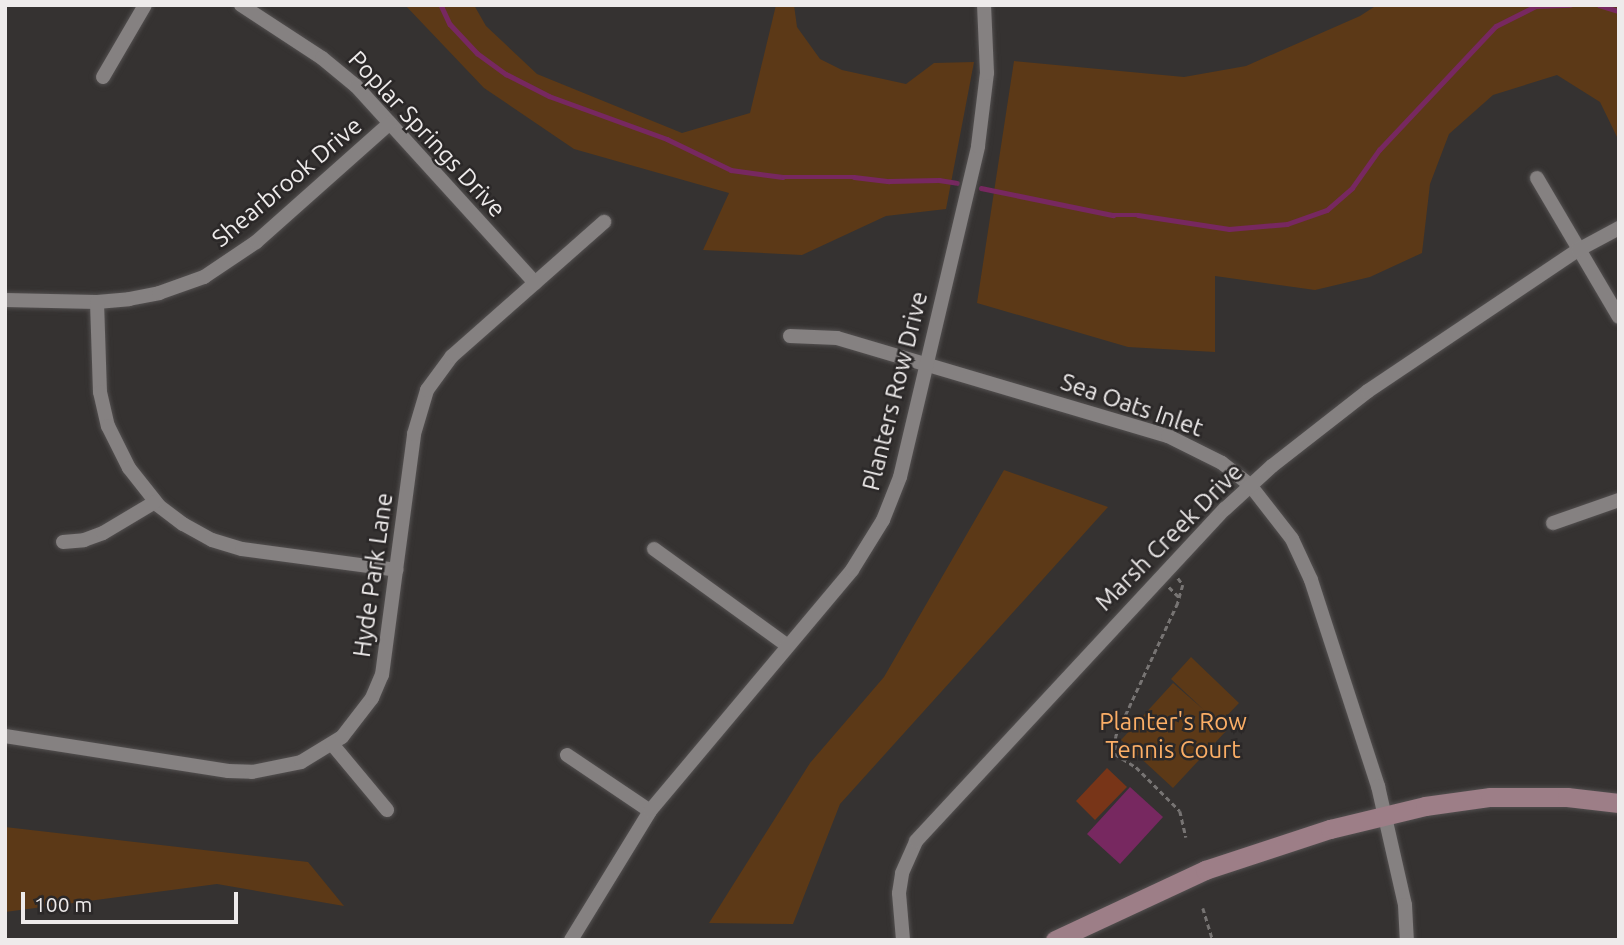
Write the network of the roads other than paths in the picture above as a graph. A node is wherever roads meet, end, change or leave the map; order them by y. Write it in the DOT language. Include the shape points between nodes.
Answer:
graph roads {
  1 [pos="145,5"];
  2 [pos="241,5"];
  3 [pos="984,5"];
  4 [pos="103,77"];
  5 [pos="390,123"];
  6 [pos="1537,178"];
  7 [pos="604,222"];
  8 [pos="1619,228"];
  9 [pos="1578,250"];
  10 [pos="535,283"];
  11 [pos="5,300"];
  12 [pos="97,302"];
  13 [pos="1619,317"];
  14 [pos="790,336"];
  15 [pos="927,365"];
  16 [pos="1250,485"];
  17 [pos="1619,500"];
  18 [pos="155,502"];
  19 [pos="1553,523"];
  20 [pos="63,542"];
  21 [pos="654,550"];
  22 [pos="397,570"];
  23 [pos="788,646"];
  24 [pos="5,736"];
  25 [pos="332,744"];
  26 [pos="567,755"];
  27 [pos="1619,803"];
  28 [pos="387,810"];
  29 [pos="650,811"];
  30 [pos="1385,815"];
  31 [pos="576,938"];
  32 [pos="903,940"];
  33 [pos="1055,940"];
  34 [pos="1407,940"];
  1 -- 4 [label="street"];
  2 -- 5 [label="street, Poplar Springs Drive" via="322,58"];
  3 -- 15 [label="street, Planters Row Drive" via="985,108"];
  5 -- 10 [label="street, Poplar Springs Drive"];
  5 -- 12 [label="street, Shearbrook Drive" via="290,214 221,268 159,293"];
  6 -- 9 [label="street"];
  7 -- 10 [label="street, Hyde Park Lane"];
  8 -- 9 [label="street, Marsh Creek Drive"];
  9 -- 13 [label="street"];
  9 -- 16 [label="street, Marsh Creek Drive" via="1368,391"];
  10 -- 22 [label="street, Hyde Park Lane" via="452,356 427,390 414,434"];
  11 -- 12 [label="street, Shearbrook Drive"];
  12 -- 18 [label="street" via="100,392 106,418 129,468"];
  14 -- 15 [label="street, Sea Oats Inlet" via="837,338"];
  15 -- 16 [label="street, Sea Oats Inlet" via="1168,436 1222,463"];
  15 -- 23 [label="street, Planters Row Drive" via="900,477 883,520 852,570"];
  16 -- 30 [label="street, Sea Oats Inlet" via="1272,510 1305,564"];
  16 -- 32 [label="street, Marsh Creek Drive" via="1169,566 916,841 899,893"];
  17 -- 19 [label="street"];
  18 -- 20 [label="street" via="103,533"];
  18 -- 22 [label="street" via="212,540 242,549"];
  21 -- 23 [label="street"];
  22 -- 25 [label="street, Hyde Park Lane" via="382,675 359,719"];
  23 -- 29 [label="street, Planters Row Drive"];
  24 -- 25 [label="street, Hyde Park Lane" via="252,772 301,762"];
  25 -- 28 [label="street"];
  26 -- 29 [label="street"];
  27 -- 30 [label="main road" via="1567,797 1490,797"];
  29 -- 31 [label="street, Planters Row Drive"];
  30 -- 33 [label="main road" via="1246,854"];
  30 -- 34 [label="street, Sea Oats Inlet" via="1405,905"];
}
